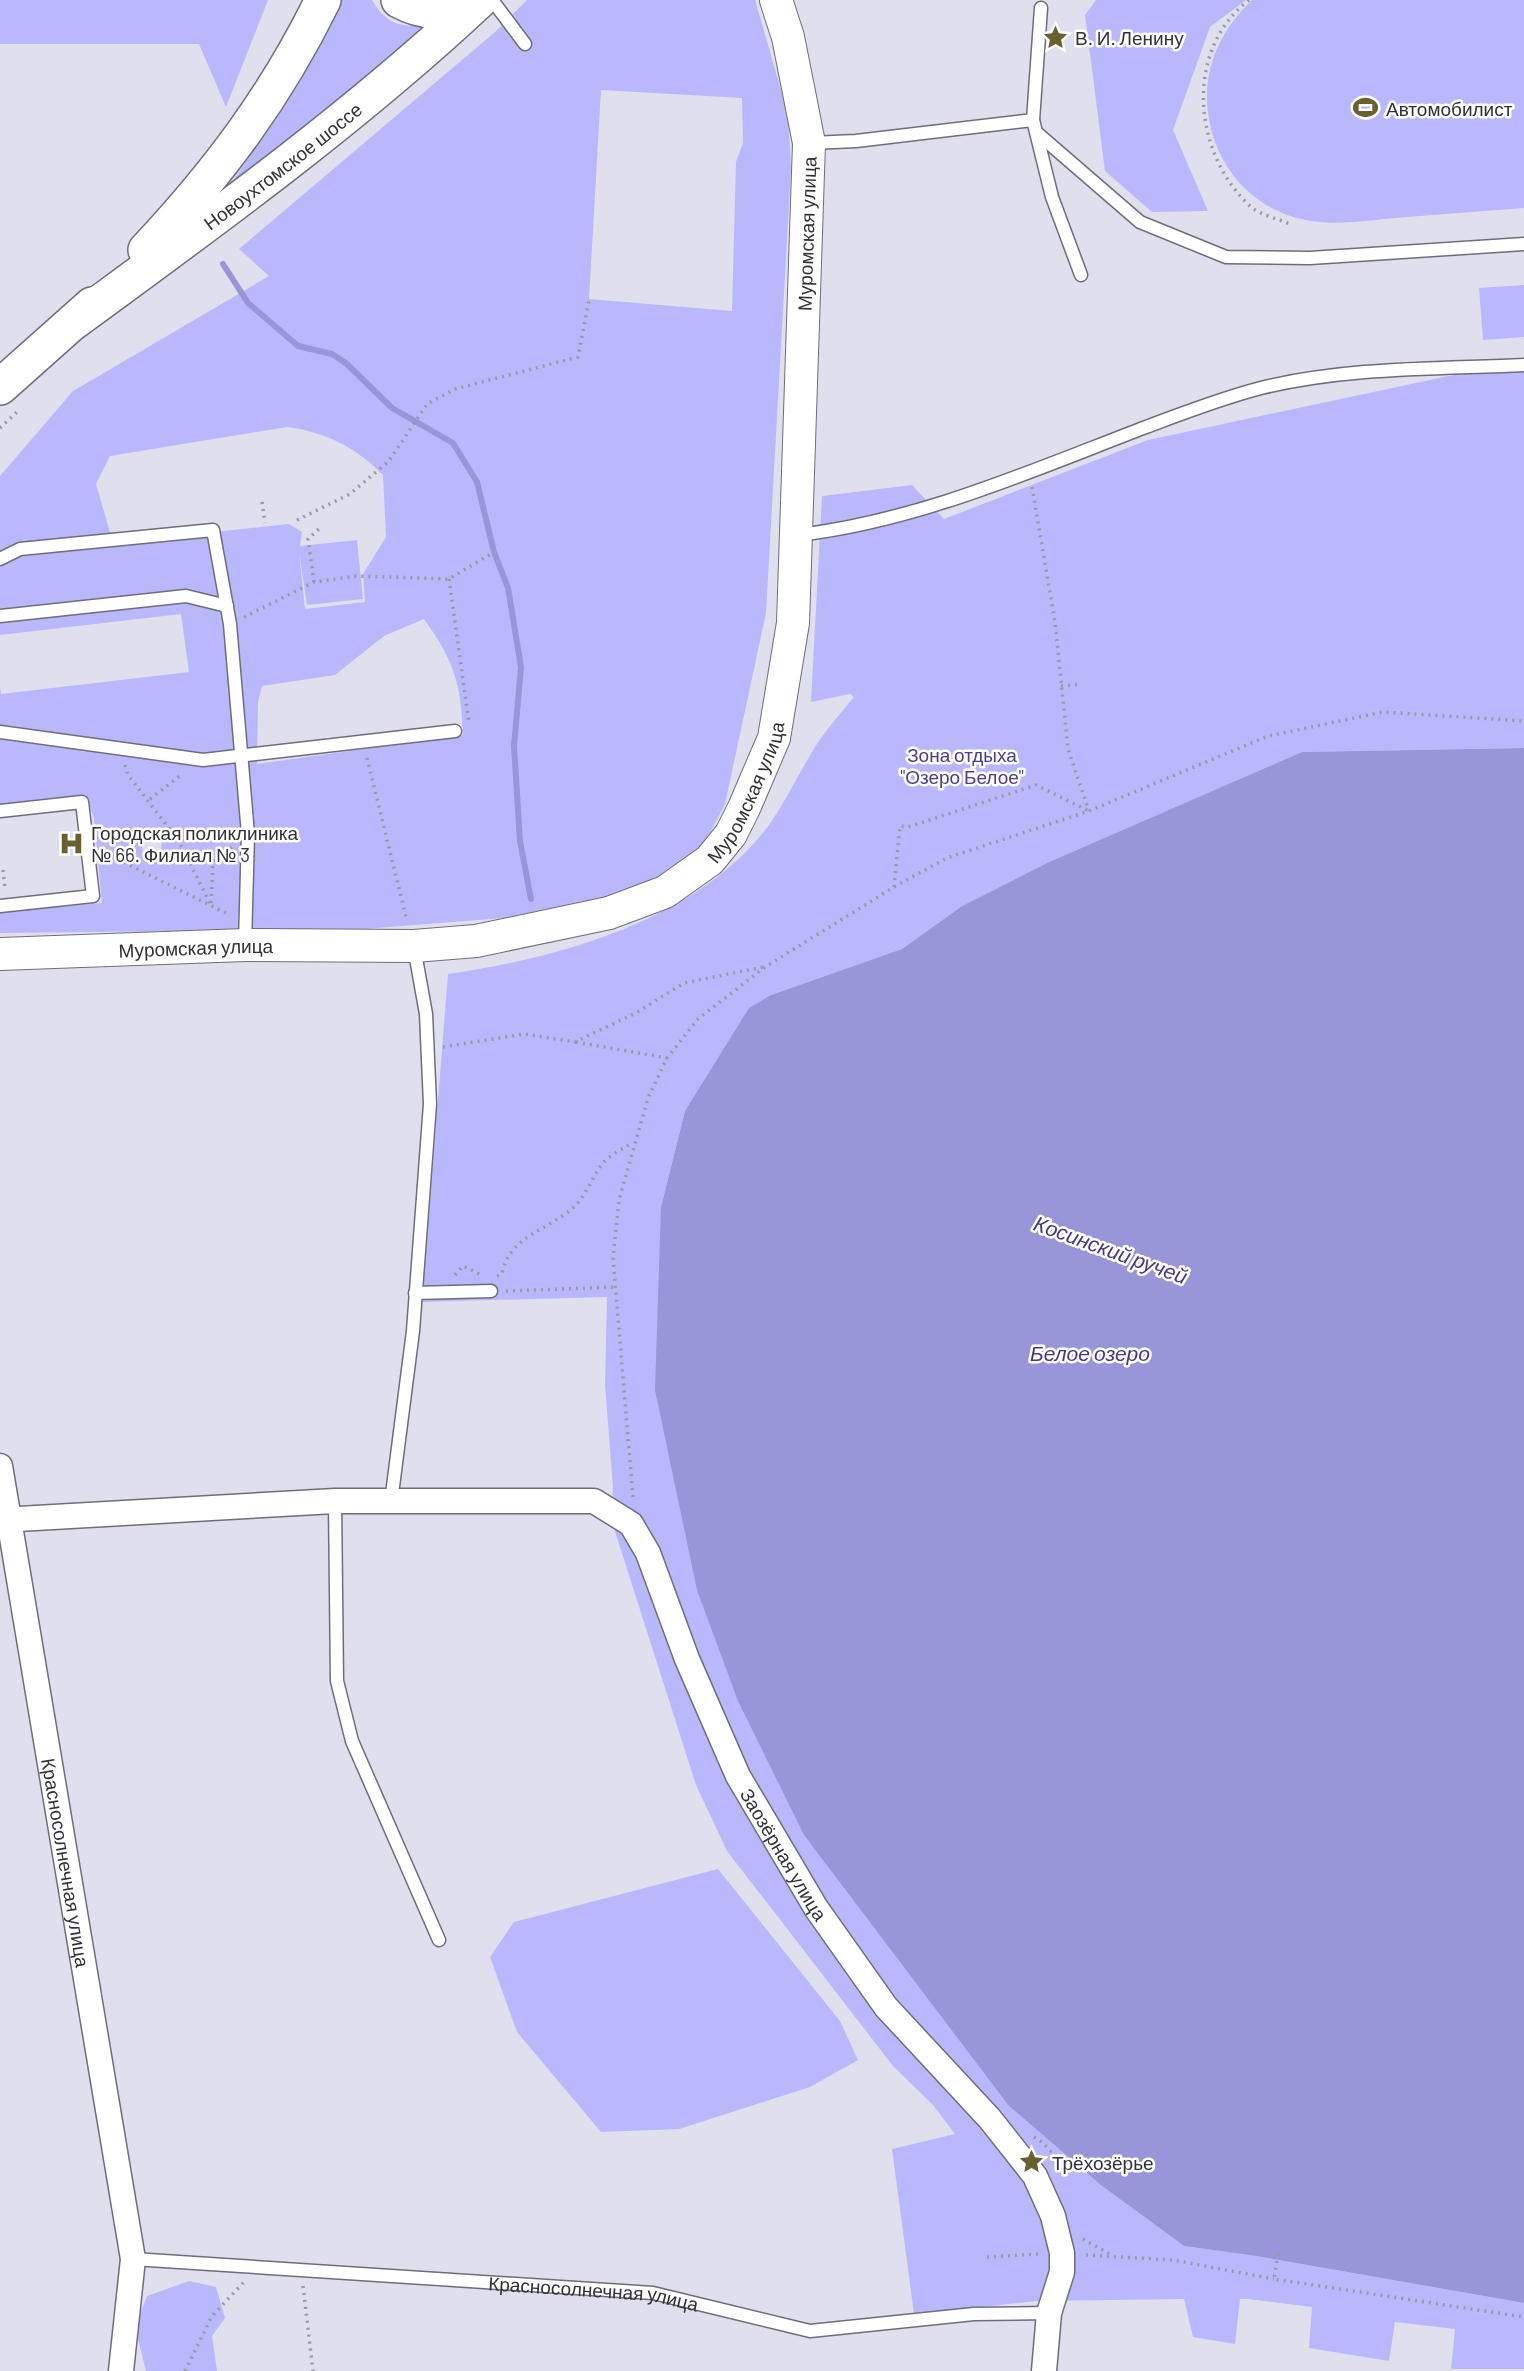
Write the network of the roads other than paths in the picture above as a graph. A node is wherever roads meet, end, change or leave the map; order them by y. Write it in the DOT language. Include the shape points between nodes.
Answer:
graph roads {
  1 [pos="323,0"];
  2 [pos="399,0"];
  3 [pos="470,0"];
  4 [pos="480,0"];
  5 [pos="492,0"];
  6 [pos="776,0"];
  7 [pos="1041,8"];
  8 [pos="525,44"];
  9 [pos="1035,126"];
  10 [pos="809,143"];
  11 [pos="1524,244"];
  12 [pos="1081,275"];
  13 [pos="75,321"];
  14 [pos="1524,365"];
  15 [pos="0,387"];
  16 [pos="798,535"];
  17 [pos="0,559"];
  18 [pos="227,606"];
  19 [pos="0,616"];
  20 [pos="456,731"];
  21 [pos="0,732"];
  22 [pos="241,755"];
  23 [pos="0,811"];
  24 [pos="0,906"];
  25 [pos="245,934"];
  26 [pos="414,946"];
  27 [pos="0,954"];
  28 [pos="490,1282"];
  29 [pos="415,1293"];
  30 [pos="0,1466"];
  31 [pos="335,1501"];
  32 [pos="391,1502"];
  33 [pos="3,1520"];
  34 [pos="439,1940"];
  35 [pos="133,2259"];
  36 [pos="1049,2313"];
  37 [pos="121,2371"];
  38 [pos="1044,2371"];
  1 -- 13 [label="main road, Новоухтомское шоссе" via="295,58 251,126 194,198"];
  2 -- 3 [label="main road" via="419,11 447,9"];
  4 -- 13 [label="main road, Новоухтомское шоссе" via="316,141"];
  5 -- 8 [label="lane"];
  6 -- 10 [label="street, Муромская улица" via="789,37"];
  7 -- 9 [label="lane"];
  9 -- 10 [label="lane"];
  9 -- 11 [label="lane" via="1140,222 1226,257 1310,258"];
  9 -- 12 [label="lane" via="1052,197"];
  10 -- 16 [label="street, Муромская улица"];
  13 -- 15 [label="main road, Новоухтомское шоссе"];
  14 -- 16 [label="lane" via="1334,373 1259,388 900,515"];
  16 -- 26 [label="street, Муромская улица" via="793,622 774,738 740,817 710,860 665,892 610,913 476,941"];
  17 -- 18 [label="lane" via="20,549 213,530"];
  18 -- 19 [label="lane" via="186,596"];
  18 -- 22 [label="lane"];
  20 -- 22 [label="lane"];
  21 -- 22 [label="lane" via="203,760"];
  22 -- 25 [label="lane" via="248,834"];
  23 -- 24 [label="lane" via="82,802 93,896"];
  25 -- 26 [label="street, Муромская улица"];
  25 -- 27 [label="street, Муромская улица"];
  26 -- 29 [label="lane" via="426,1014 430,1104"];
  28 -- 29 [label="lane"];
  29 -- 32 [label="lane"];
  30 -- 33 [label="street, Красносолнечная улица"];
  31 -- 32 [label="street, Заозёрная улица"];
  31 -- 33 [label="street, Заозёрная улица"];
  31 -- 34 [label="lane" via="337,1681 352,1741"];
  32 -- 36 [label="street, Заозёрная улица" via="594,1502 631,1524 648,1553 687,1659 738,1776 816,1908 886,2007 990,2119 1034,2176 1055,2223 1062,2253 1062,2272"];
  33 -- 35 [label="street, Красносолнечная улица"];
  35 -- 36 [label="lane, Красносолнечная улица" via="653,2293 810,2331 974,2314"];
  35 -- 37 [label="street, Красносолнечная улица"];
  36 -- 38 [label="street, Заозёрная улица"];
}
